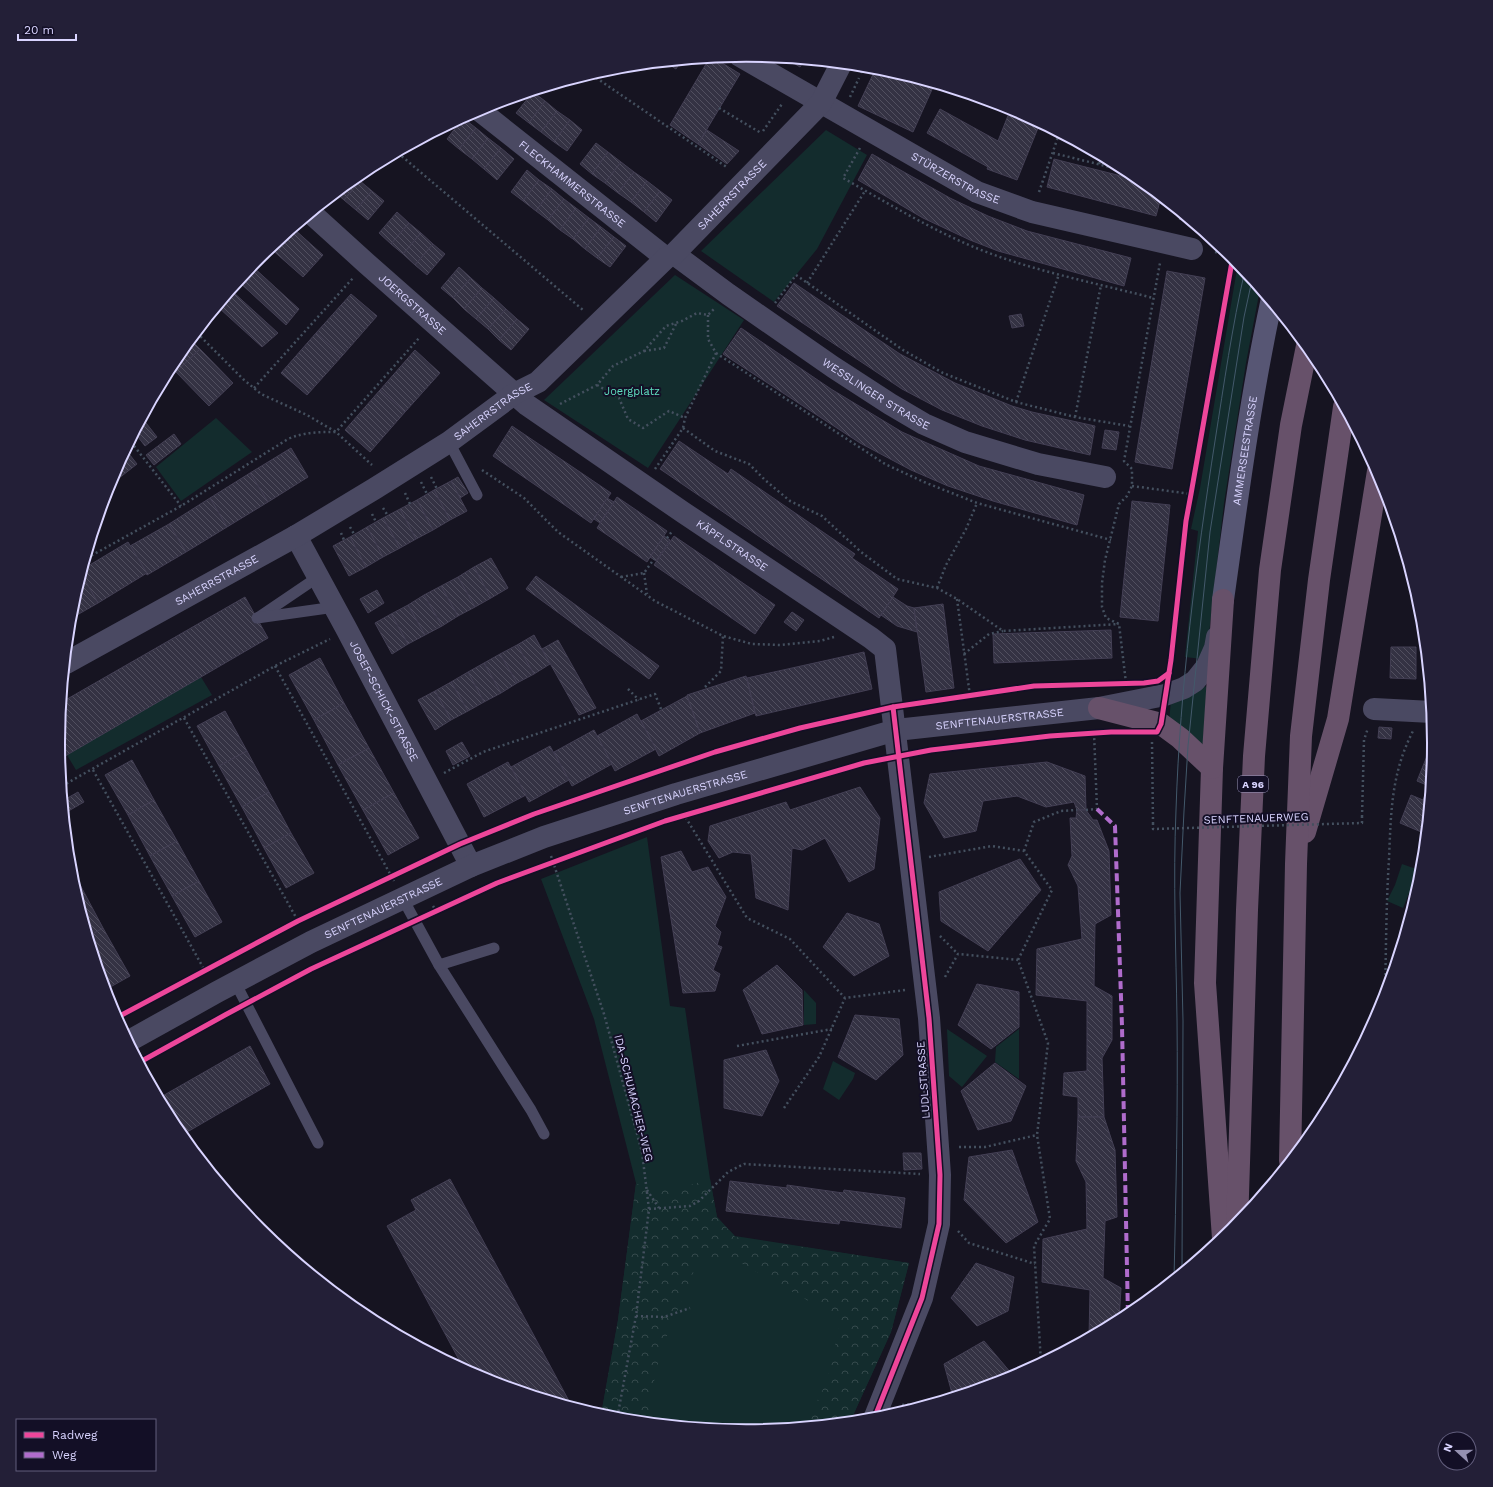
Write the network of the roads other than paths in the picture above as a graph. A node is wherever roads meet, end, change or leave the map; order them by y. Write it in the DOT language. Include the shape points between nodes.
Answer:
graph roads {
  1 [pos="751,62"];
  2 [pos="839,69"];
  3 [pos="821,103"];
  4 [pos="484,115"];
  5 [pos="315,217"];
  6 [pos="1192,249"];
  7 [pos="670,256"];
  8 [pos="1270,308"];
  9 [pos="1305,354"];
  10 [pos="514,394"];
  11 [pos="1343,414"];
  12 [pos="449,442"];
  13 [pos="1105,477"];
  14 [pos="1376,483"];
  15 [pos="477,495"];
  16 [pos="296,536"];
  17 [pos="318,577"];
  18 [pos="1223,600"];
  19 [pos="335,607"];
  20 [pos="70,661"];
  21 [pos="1099,708"];
  22 [pos="1374,709"];
  23 [pos="1428,712"];
  24 [pos="896,730"];
  25 [pos="1212,768"];
  26 [pos="1296,864"];
  27 [pos="471,866"];
  28 [pos="403,899"];
  29 [pos="494,948"];
  30 [pos="439,965"];
  31 [pos="235,982"];
  32 [pos="132,1039"];
  33 [pos="544,1134"];
  34 [pos="318,1143"];
  35 [pos="1290,1154"];
  36 [pos="1237,1215"];
  37 [pos="1222,1230"];
  38 [pos="878,1410"];
  1 -- 3 [label="street, STÜRZERSTRASSE"];
  2 -- 3 [label="street, SAHERRSTRASSE"];
  3 -- 6 [label="street, STÜRZERSTRASSE" via="977,192 1032,212"];
  3 -- 7 [label="street, SAHERRSTRASSE"];
  4 -- 7 [label="street, FLECKHAMMERSTRASSE"];
  5 -- 10 [label="street, JOERGSTRASSE"];
  7 -- 10 [label="street, SAHERRSTRASSE" via="538,382"];
  7 -- 13 [label="street, WESSLINGER STRASSE" via="890,404 924,424 965,442 1038,464"];
  8 -- 18 [label="main road, AMMERSEESTRASSE" via="1241,469"];
  9 -- 36 [label="highway, A 96" via="1291,424 1270,570 1254,756"];
  10 -- 12 [label="street, SAHERRSTRASSE"];
  10 -- 24 [label="street, KÄPFLSTRASSE" via="885,649"];
  11 -- 26 [label="highway" via="1318,580 1301,736"];
  12 -- 15 [label="lane"];
  12 -- 16 [label="street, SAHERRSTRASSE" via="396,485"];
  14 -- 26 [label="highway" via="1338,719"];
  16 -- 17 [label="street, JOSEF-SCHICK-STRASSE"];
  16 -- 20 [label="street, SAHERRSTRASSE"];
  17 -- 19 [label="street, JOSEF-SCHICK-STRASSE"];
  17 -- 19 [label="lane" via="257,618"];
  18 -- 21 [label="street, SENFTENAUERSTRASSE" via="1215,648 1207,666 1195,681 1165,695"];
  18 -- 25 [label="highway"];
  19 -- 27 [label="street, JOSEF-SCHICK-STRASSE"];
  21 -- 24 [label="street, SENFTENAUERSTRASSE"];
  21 -- 25 [label="highway" via="1161,724"];
  22 -- 23 [label="street"];
  24 -- 27 [label="street, SENFTENAUERSTRASSE" via="676,794 544,837"];
  24 -- 38 [label="street, LUDLSTRASSE" via="926,987 940,1175 938,1224 922,1298"];
  25 -- 37 [label="highway" via="1205,983"];
  26 -- 35 [label="highway"];
  27 -- 28 [label="street, SENFTENAUERSTRASSE"];
  28 -- 30 [label="lane"];
  28 -- 31 [label="street, SENFTENAUERSTRASSE" via="311,942"];
  29 -- 30 [label="lane"];
  30 -- 33 [label="lane"];
  31 -- 32 [label="street, SENFTENAUERSTRASSE"];
  31 -- 34 [label="lane"];
}
